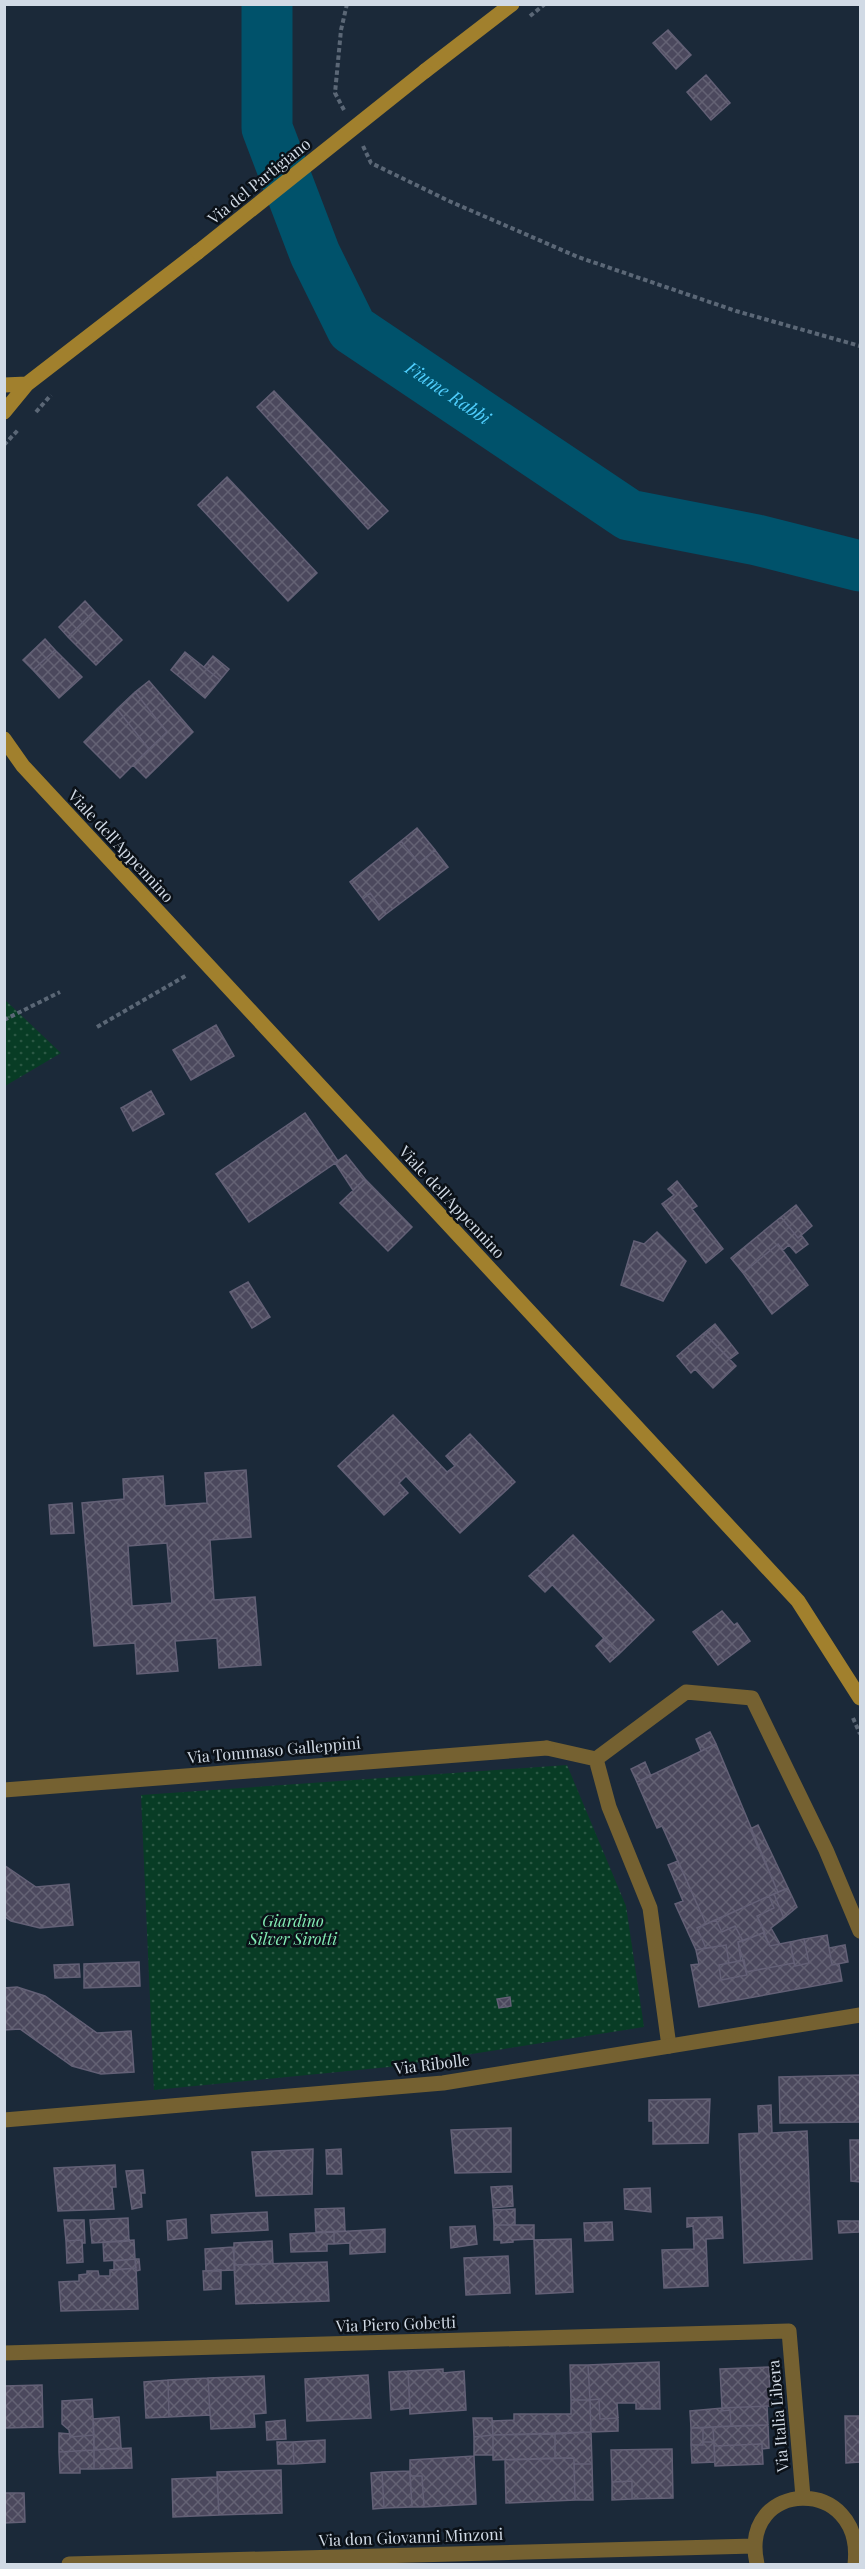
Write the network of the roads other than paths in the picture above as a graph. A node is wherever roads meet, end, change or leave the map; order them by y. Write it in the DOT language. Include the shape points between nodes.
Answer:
graph roads {
  1 [pos="512,4"];
  2 [pos="27,384"];
  3 [pos="4,386"];
  4 [pos="4,412"];
  5 [pos="4,739"];
  6 [pos="861,1698"];
  7 [pos="596,1759"];
  8 [pos="4,1790"];
  9 [pos="861,1931"];
  10 [pos="861,2015"];
  11 [pos="669,2046"];
  12 [pos="4,2120"];
  13 [pos="789,2331"];
  14 [pos="4,2353"];
  15 [pos="803,2497"];
  16 [pos="754,2546"];
  17 [pos="857,2555"];
  18 [pos="69,2565"];
  19 [pos="757,2565"];
  1 -- 2 [label="main road, Via del Partigiano, bridge"];
  2 -- 3 [label="main road"];
  2 -- 4 [label="main road, Via del Partigiano"];
  5 -- 6 [label="main road, Viale dell'Appennino" via="23,766 798,1601"];
  7 -- 8 [label="street, Via Tommaso Galleppini" via="547,1748"];
  7 -- 9 [label="street" via="686,1692 752,1698"];
  7 -- 11 [label="street" via="609,1807 650,1908"];
  10 -- 11 [label="street, Via Ribolle"];
  11 -- 12 [label="street, Via Ribolle" via="443,2083"];
  13 -- 14 [label="street, Via Piero Gobetti"];
  13 -- 15 [label="street, Via Italia Libera"];
  15 -- 16 [label="street" via="775,2507 764,2518"];
  15 -- 17 [label="street" via="835,2506 848,2518 855,2534"];
  16 -- 18 [label="street, Via don Giovanni Minzoni"];
  16 -- 19 [label="street"];
}
